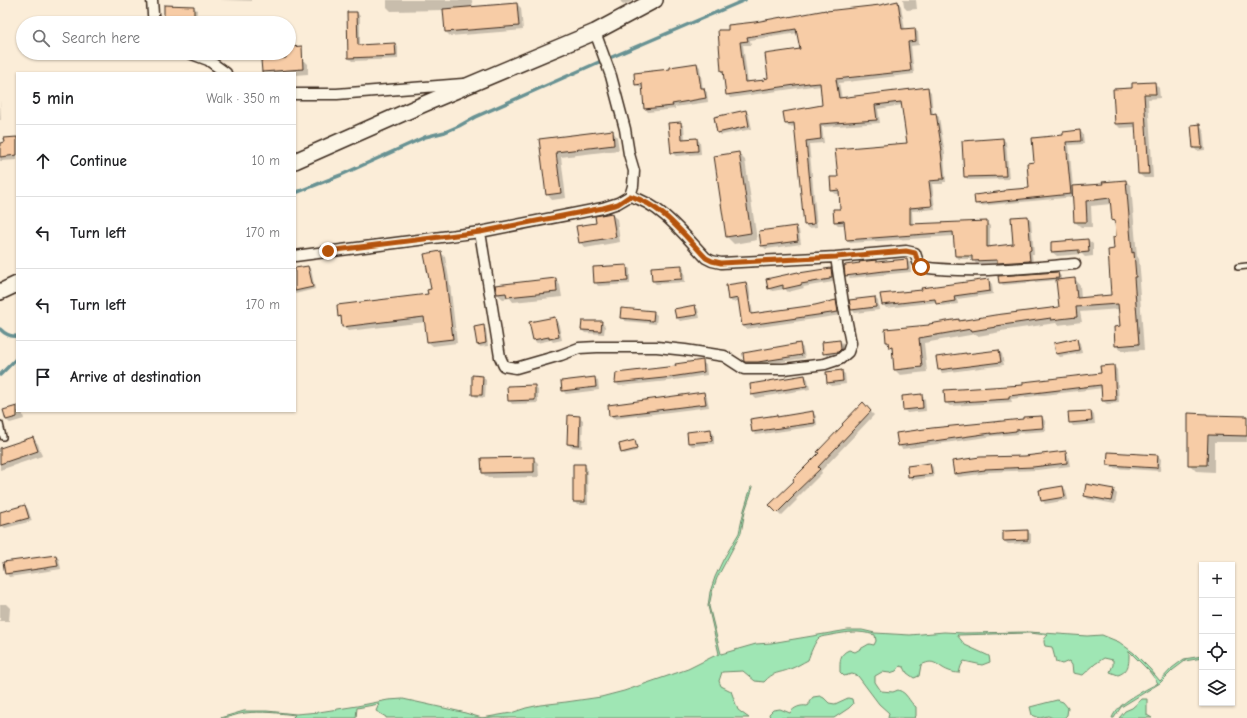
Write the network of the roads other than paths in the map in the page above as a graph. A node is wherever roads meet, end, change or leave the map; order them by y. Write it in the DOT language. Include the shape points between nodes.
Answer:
graph roads {
  1 [pos="152,0"];
  2 [pos="655,0"];
  3 [pos="153,16"];
  4 [pos="595,32"];
  5 [pos="208,60"];
  6 [pos="225,72"];
  7 [pos="473,83"];
  8 [pos="296,94"];
  9 [pos="296,161"];
  10 [pos="630,196"];
  11 [pos="480,232"];
  12 [pos="296,256"];
  13 [pos="836,257"];
  14 [pos="1075,264"];
  15 [pos="1247,266"];
  16 [pos="1238,267"];
  17 [pos="16,285"];
  18 [pos="0,293"];
  19 [pos="16,293"];
  20 [pos="0,424"];
  21 [pos="3,437"];
  1 -- 3 [label="street"];
  2 -- 4 [label="street"];
  4 -- 7 [label="street"];
  4 -- 10 [label="street" via="611,76 634,171"];
  5 -- 6 [label="street"];
  7 -- 8 [label="street" via="337,94"];
  7 -- 9 [label="street"];
  10 -- 11 [label="street" via="618,204 603,208"];
  10 -- 13 [label="street" via="640,198 666,217 712,261 721,263"];
  11 -- 12 [label="street"];
  11 -- 13 [label="street" via="500,357 504,366 516,368 579,348 597,347 657,347 685,350 724,356 744,369 784,369 825,364 840,359 848,352 851,343"];
  13 -- 14 [label="street" via="906,251 915,253 921,267 934,269 995,270"];
  15 -- 16 [label="lane"];
  17 -- 18 [label="street"];
  18 -- 19 [label="street"];
  20 -- 21 [label="lane"];
}
